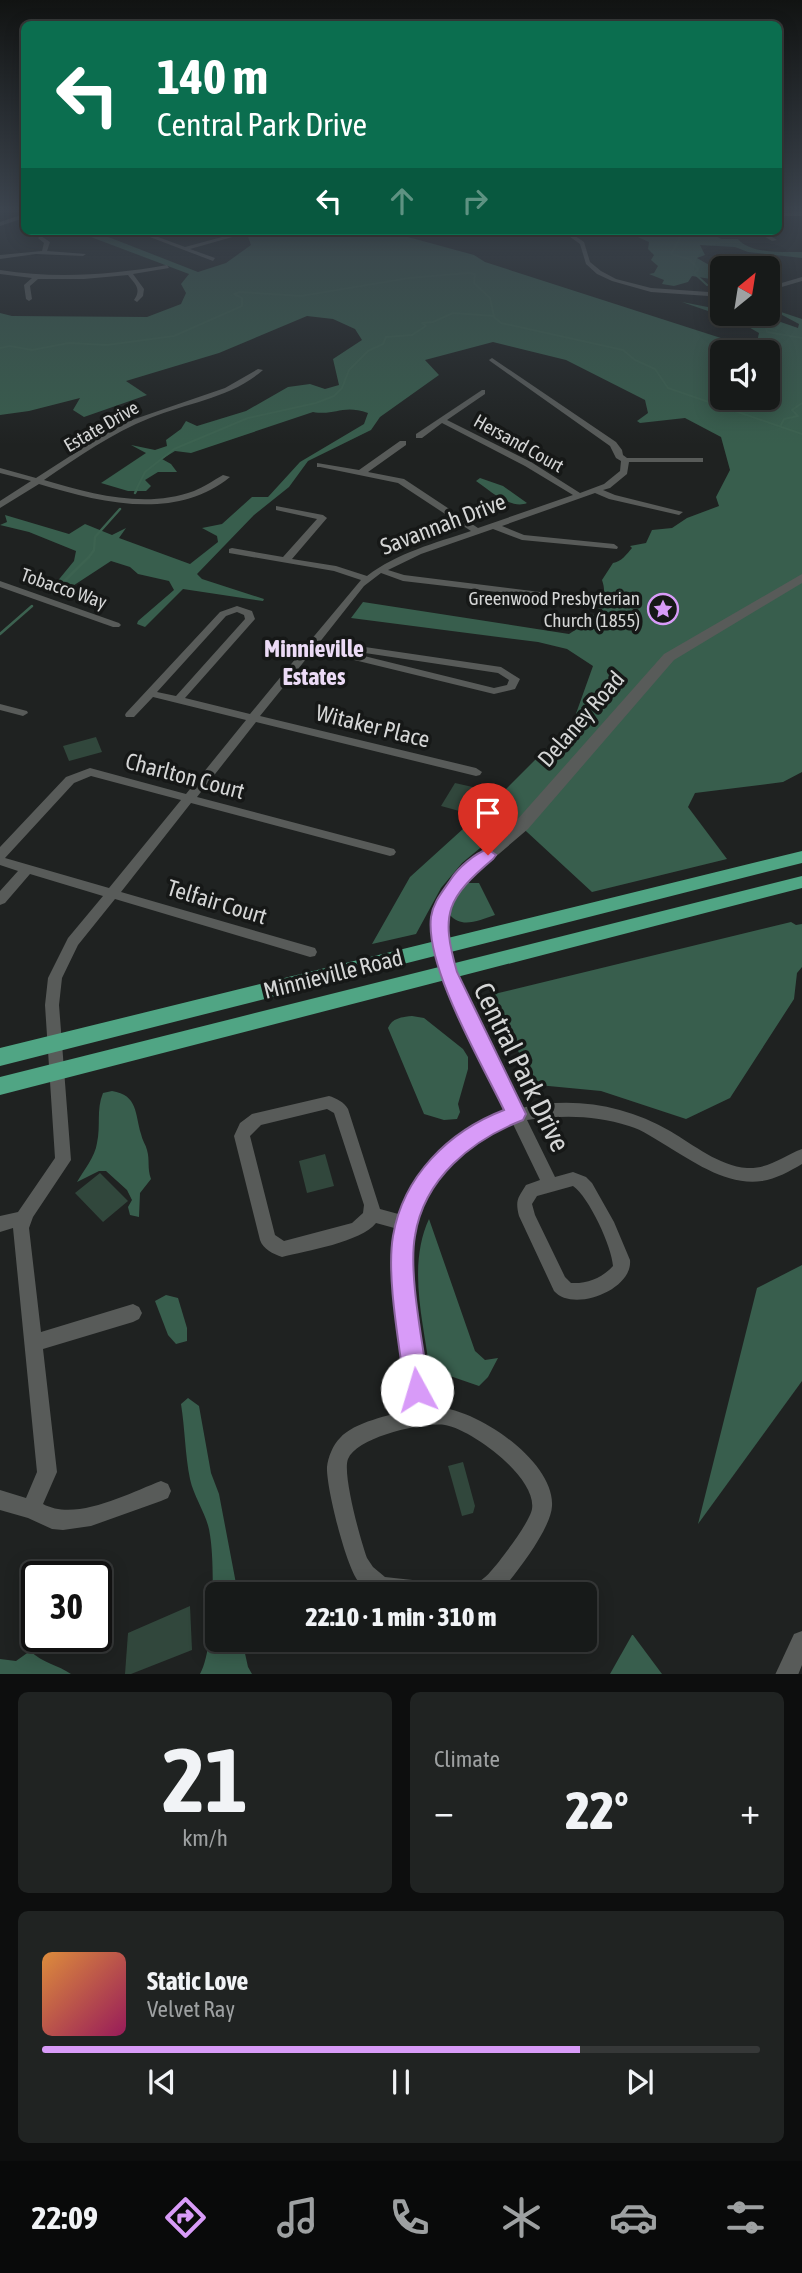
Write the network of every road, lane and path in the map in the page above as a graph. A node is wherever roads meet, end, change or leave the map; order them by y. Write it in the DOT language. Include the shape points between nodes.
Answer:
graph roads {
  1 [pos="28,289"];
  2 [pos="141,289"];
  3 [pos="657,289"];
  4 [pos="710,294"];
  5 [pos="29,299"];
  6 [pos="137,300"];
  7 [pos="492,360"];
  8 [pos="260,370"];
  9 [pos="482,392"];
  10 [pos="442,420"];
  11 [pos="419,436"];
  12 [pos="402,443"];
  13 [pos="625,460"];
  14 [pos="700,460"];
  15 [pos="320,465"];
  16 [pos="0,470"];
  17 [pos="361,473"];
  18 [pos="226,477"];
  19 [pos="40,480"];
  20 [pos="596,490"];
  21 [pos="580,496"];
  22 [pos="0,505"];
  23 [pos="279,508"];
  24 [pos="679,512"];
  25 [pos="492,525"];
  26 [pos="477,531"];
  27 [pos="614,547"];
  28 [pos="232,551"];
  29 [pos="285,561"];
  30 [pos="380,570"];
  31 [pos="802,578"];
  32 [pos="368,579"];
  33 [pos="0,584"];
  34 [pos="580,600"];
  35 [pos="116,625"];
  36 [pos="310,644"];
  37 [pos="354,654"];
  38 [pos="150,693"];
  39 [pos="178,700"];
  40 [pos="0,707"];
  41 [pos="23,713"];
  42 [pos="130,715"];
  43 [pos="251,718"];
  44 [pos="476,772"];
  45 [pos="187,798"];
  46 [pos="390,852"];
  47 [pos="0,855"];
  48 [pos="802,856"];
  49 [pos="0,861"];
  50 [pos="27,869"];
  51 [pos="802,882"];
  52 [pos="111,893"];
  53 [pos="0,900"];
  54 [pos="441,947"];
  55 [pos="310,952"];
  56 [pos="448,972"];
  57 [pos="54,1043"];
  58 [pos="0,1057"];
  59 [pos="56,1072"];
  60 [pos="0,1086"];
  61 [pos="516,1114"];
  62 [pos="802,1156"];
  63 [pos="550,1184"];
  64 [pos="371,1214"];
  65 [pos="23,1218"];
  66 [pos="407,1223"];
  67 [pos="0,1224"];
  68 [pos="133,1312"];
  69 [pos="33,1343"];
  70 [pos="420,1416"];
  71 [pos="161,1491"];
  72 [pos="0,1500"];
  73 [pos="32,1509"];
  74 [pos="372,1582"];
  75 [pos="496,1582"];
  76 [pos="802,1642"];
  77 [pos="786,1674"];
  1 -- 5 [label="street"];
  2 -- 6 [label="street"];
  3 -- 4 [label="street"];
  7 -- 13 [label="street" via="613,444"];
  8 -- 19 [label="street, Estate Drive" via="216,397 133,422"];
  9 -- 10 [label="street, Hersand Court"];
  10 -- 11 [label="street, Hersand Court"];
  10 -- 21 [label="street, Hersand Court"];
  12 -- 17 [label="street"];
  13 -- 14 [label="street"];
  13 -- 20 [label="street, Savannah Drive" via="620,477"];
  15 -- 17 [label="street"];
  16 -- 19 [label="street"];
  17 -- 26 [label="street" via="408,484"];
  18 -- 19 [label="street" via="190,497 147,504"];
  19 -- 22 [label="street, Estate Drive"];
  20 -- 21 [label="street, Savannah Drive"];
  20 -- 24 [label="street"];
  21 -- 25 [label="street, Savannah Drive"];
  23 -- 29 [label="street" via="323,518"];
  25 -- 26 [label="street, Savannah Drive"];
  25 -- 27 [label="street" via="522,537"];
  26 -- 30 [label="street, Savannah Drive"];
  28 -- 29 [label="street"];
  29 -- 32 [label="street"];
  30 -- 32 [label="street, Savannah Drive"];
  30 -- 34 [label="street" via="403,578"];
  31 -- 54 [label="street, Delaney Road" via="681,648 657,668 522,825 450,890 439,917"];
  32 -- 36 [label="street, Savannah Drive"];
  33 -- 35 [label="street, Tobacco Way"];
  36 -- 37 [label="street"];
  36 -- 43 [label="street, Savannah Drive"];
  37 -- 37 [label="street" via="365,650 500,670 515,679 511,687 494,691 357,659"];
  38 -- 39 [label="street, Witaker Place"];
  38 -- 39 [label="street" via="223,614 237,609 249,613 250,619"];
  38 -- 42 [label="street"];
  39 -- 43 [label="street, Witaker Place"];
  40 -- 41 [label="street"];
  43 -- 44 [label="street, Witaker Place"];
  43 -- 45 [label="street, Savannah Drive"];
  45 -- 46 [label="street, Charlton Court"];
  45 -- 47 [label="street, Charlton Court" via="83,773 69,779"];
  45 -- 52 [label="street, Savannah Drive"];
  48 -- 54 [label="main road, Minnieville Road"];
  49 -- 50 [label="street"];
  50 -- 52 [label="street"];
  50 -- 53 [label="street"];
  51 -- 56 [label="main road, Minnieville Road"];
  52 -- 55 [label="street, Telfair Court"];
  52 -- 57 [label="street, Savannah Drive" via="72,942 59,968 52,991"];
  54 -- 56 [label="street, Delaney Road"];
  54 -- 57 [label="main road, Minnieville Road"];
  56 -- 59 [label="main road, Minnieville Road"];
  56 -- 61 [label="street, Central Park Drive"];
  57 -- 58 [label="main road, Minnieville Road"];
  57 -- 59 [label="street, Savannah Drive"];
  59 -- 60 [label="main road, Minnieville Road"];
  59 -- 65 [label="street, Savannah Drive" via="63,1160"];
  61 -- 62 [label="street" via="561,1107 605,1112 647,1126 744,1175 774,1171"];
  61 -- 63 [label="street, Central Park Drive"];
  61 -- 66 [label="street" via="474,1133 443,1159 427,1179"];
  63 -- 63 [label="street, Central Park Drive" via="573,1180 586,1188 621,1260 616,1278 574,1293 559,1283 524,1203 529,1193"];
  64 -- 64 [label="street" via="372,1205 338,1106 321,1103 257,1119 246,1128 242,1140 268,1240 275,1246 290,1249 355,1230"];
  64 -- 66 [label="street"];
  65 -- 67 [label="street"];
  65 -- 69 [label="street" via="21,1237"];
  66 -- 70 [label="street" via="402,1262"];
  68 -- 69 [label="street"];
  69 -- 73 [label="street" via="47,1461 44,1484"];
  70 -- 74 [label="street" via="350,1441 341,1454 337,1478 358,1560"];
  70 -- 75 [label="street" via="444,1415 472,1424 538,1485 540,1520"];
  71 -- 73 [label="street" via="66,1520"];
  72 -- 73 [label="street"];
  76 -- 77 [label="street"];
}
